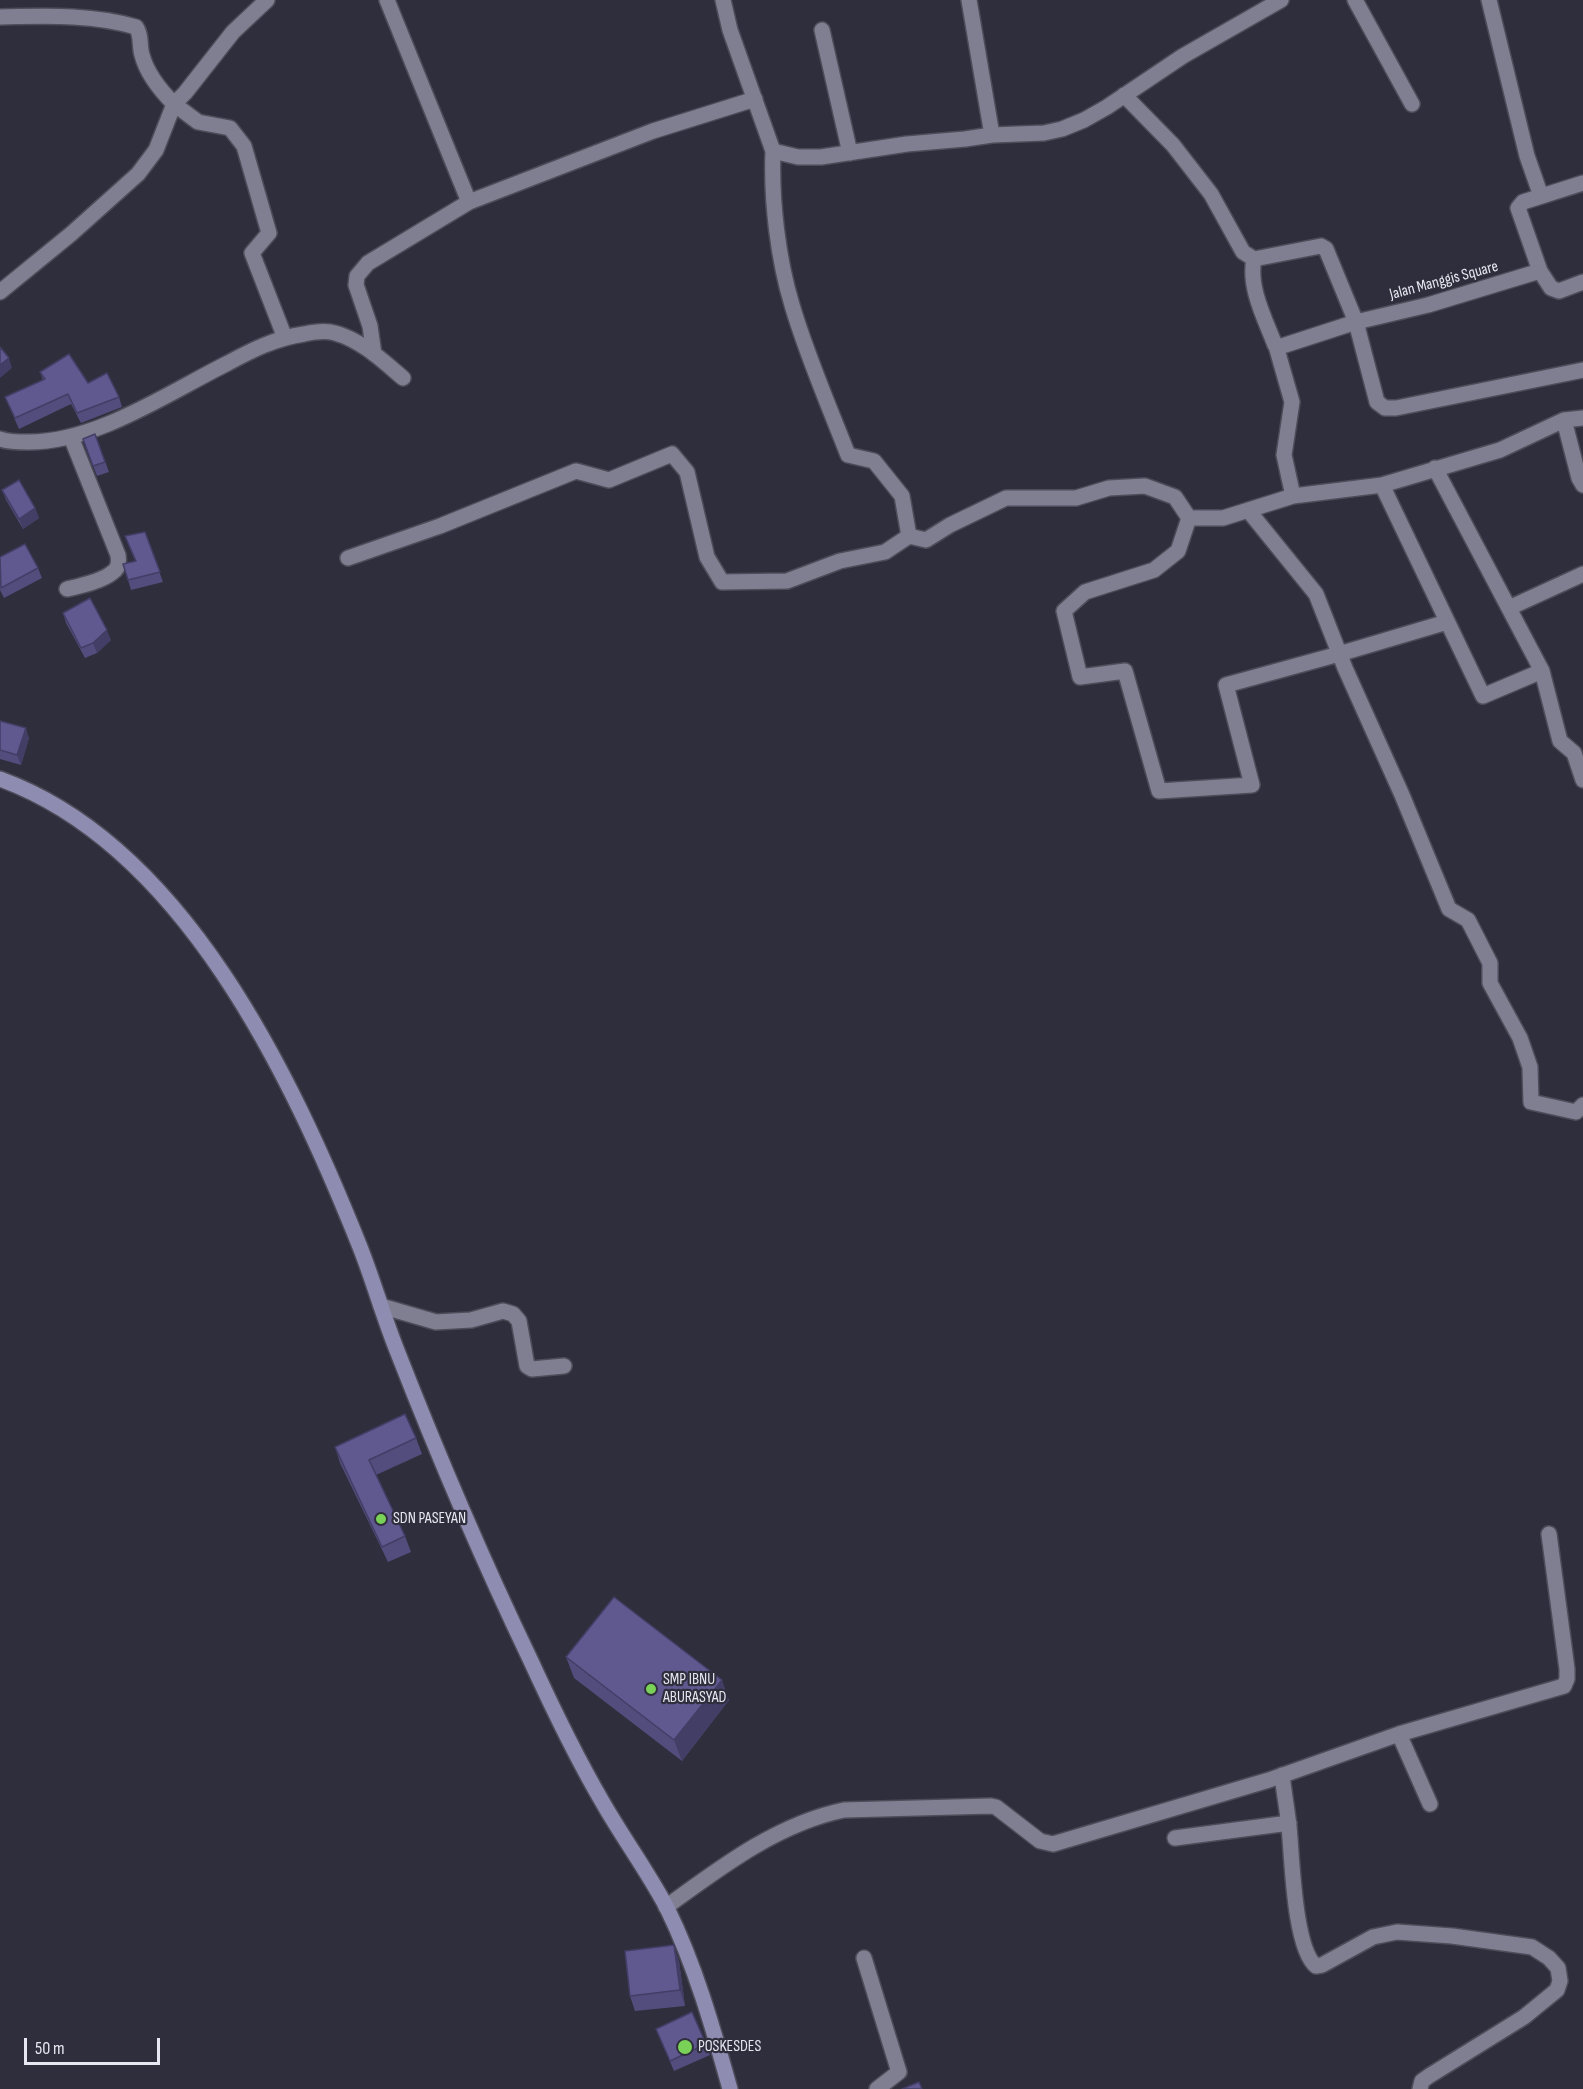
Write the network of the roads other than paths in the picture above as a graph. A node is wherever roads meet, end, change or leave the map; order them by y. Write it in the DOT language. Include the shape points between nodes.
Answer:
graph roads {
  1 [pos="267,0"];
  2 [pos="387,0"];
  3 [pos="723,0"];
  4 [pos="969,0"];
  5 [pos="1281,0"];
  6 [pos="1355,0"];
  7 [pos="1489,0"];
  8 [pos="0,17"];
  9 [pos="822,30"];
  10 [pos="1124,95"];
  11 [pos="755,99"];
  12 [pos="174,104"];
  13 [pos="1412,104"];
  14 [pos="992,135"];
  15 [pos="773,152"];
  16 [pos="850,153"];
  17 [pos="1583,183"];
  18 [pos="1541,196"];
  19 [pos="469,202"];
  20 [pos="1254,259"];
  21 [pos="1540,271"];
  22 [pos="1583,282"];
  23 [pos="0,292"];
  24 [pos="1356,322"];
  25 [pos="285,338"];
  26 [pos="1276,346"];
  27 [pos="374,354"];
  28 [pos="1583,370"];
  29 [pos="403,378"];
  30 [pos="1583,418"];
  31 [pos="1564,420"];
  32 [pos="71,437"];
  33 [pos="0,439"];
  34 [pos="1435,468"];
  35 [pos="1382,485"];
  36 [pos="1583,485"];
  37 [pos="1293,496"];
  38 [pos="1248,510"];
  39 [pos="1189,518"];
  40 [pos="909,536"];
  41 [pos="348,558"];
  42 [pos="1583,574"];
  43 [pos="68,590"];
  44 [pos="1509,608"];
  45 [pos="1447,622"];
  46 [pos="1339,654"];
  47 [pos="1542,671"];
  48 [pos="0,779"];
  49 [pos="1583,780"];
  50 [pos="1583,1105"];
  51 [pos="381,1306"];
  52 [pos="564,1366"];
  53 [pos="1549,1534"];
  54 [pos="1399,1734"];
  55 [pos="1282,1775"];
  56 [pos="1430,1803"];
  57 [pos="1289,1823"];
  58 [pos="1175,1838"];
  59 [pos="666,1907"];
  60 [pos="864,1958"];
  61 [pos="730,2089"];
  62 [pos="877,2089"];
  63 [pos="1420,2089"];
  1 -- 12 [label="street" via="233,32"];
  2 -- 19 [label="street"];
  3 -- 11 [label="street"];
  4 -- 14 [label="street"];
  5 -- 10 [label="street"];
  6 -- 13 [label="street"];
  7 -- 18 [label="street" via="1527,156"];
  8 -- 12 [label="street" via="66,17 136,27 152,78"];
  9 -- 16 [label="street"];
  10 -- 14 [label="street" via="1062,129"];
  10 -- 20 [label="street" via="1173,145 1211,194 1243,252"];
  11 -- 15 [label="street"];
  11 -- 19 [label="street" via="653,131"];
  12 -- 23 [label="street" via="156,150 138,174"];
  12 -- 25 [label="street" via="198,122 230,128 244,146 269,233 252,253"];
  14 -- 16 [label="street"];
  15 -- 16 [label="street" via="798,157"];
  15 -- 40 [label="street" via="774,200 791,304 848,455 874,461 902,496"];
  17 -- 18 [label="street"];
  18 -- 21 [label="street" via="1522,202 1518,208"];
  19 -- 27 [label="street" via="368,263 360,272 356,285 370,326"];
  20 -- 24 [label="street" via="1321,246 1329,255"];
  20 -- 26 [label="street" via="1255,288"];
  21 -- 22 [label="street" via="1556,291"];
  21 -- 24 [label="street, Jalan Manggis Square" via="1428,306"];
  24 -- 26 [label="street, Jalan Manggis Square"];
  24 -- 28 [label="street" via="1377,402 1385,408"];
  25 -- 27 [label="street" via="334,332"];
  25 -- 32 [label="street" via="263,344 123,418"];
  26 -- 37 [label="street" via="1292,402 1284,455"];
  27 -- 29 [label="street"];
  30 -- 31 [label="street"];
  31 -- 34 [label="street" via="1500,450"];
  31 -- 36 [label="street"];
  32 -- 33 [label="street" via="36,442"];
  32 -- 43 [label="street" via="119,564 114,572"];
  34 -- 35 [label="street"];
  34 -- 44 [label="street"];
  35 -- 37 [label="street"];
  35 -- 45 [label="street"];
  37 -- 38 [label="street"];
  38 -- 39 [label="street" via="1223,518"];
  38 -- 46 [label="street" via="1316,594"];
  39 -- 40 [label="street" via="1174,497 1145,486 1109,488 1076,498 1006,498 926,540"];
  39 -- 46 [label="street" via="1178,551 1154,570 1085,592 1064,611 1080,677 1125,671 1159,791 1252,784 1226,685"];
  40 -- 41 [label="street" via="885,552 840,561 786,581 722,582 707,557 687,472 672,454 609,480 576,471"];
  42 -- 44 [label="street"];
  44 -- 47 [label="street"];
  45 -- 46 [label="street"];
  45 -- 47 [label="street" via="1484,696"];
  46 -- 50 [label="street" via="1449,909 1467,920 1490,963 1490,983 1520,1038 1530,1066 1531,1102 1576,1112"];
  47 -- 49 [label="street" via="1560,741 1574,753"];
  48 -- 51 [label="street" via="42,797 128,859 170,902 215,962 302,1112"];
  51 -- 52 [label="street" via="436,1322 471,1320 503,1311 513,1314 519,1321 526,1366"];
  51 -- 59 [label="street" via="446,1475 530,1660 601,1800"];
  53 -- 54 [label="street" via="1567,1683"];
  54 -- 55 [label="street"];
  54 -- 56 [label="street"];
  55 -- 57 [label="street"];
  55 -- 59 [label="street" via="1053,1844 1040,1841 991,1806 833,1812 794,1825 731,1860"];
  57 -- 58 [label="street"];
  57 -- 63 [label="street" via="1299,1921 1306,1950 1316,1966 1373,1936 1397,1932 1532,1947 1558,1968 1557,1990 1524,2017 1422,2081"];
  59 -- 61 [label="street" via="694,1970"];
  60 -- 62 [label="street" via="900,2072"];
}
